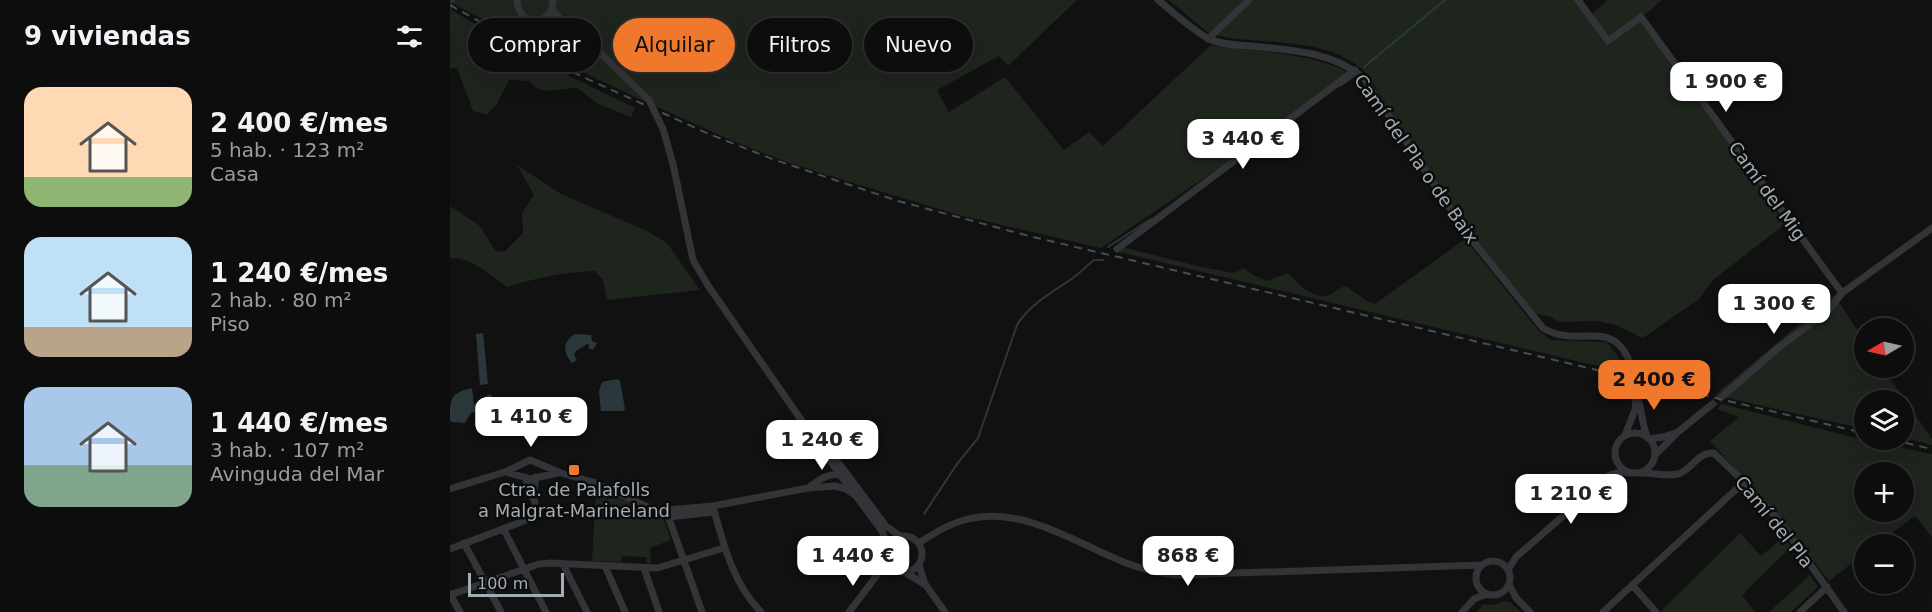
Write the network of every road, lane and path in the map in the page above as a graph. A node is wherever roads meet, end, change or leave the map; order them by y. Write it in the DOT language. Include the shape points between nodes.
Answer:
graph roads {
  1 [pos="517,0"];
  2 [pos="553,0"];
  3 [pos="1158,0"];
  4 [pos="1249,0"];
  5 [pos="1578,0"];
  6 [pos="552,9"];
  7 [pos="526,18"];
  8 [pos="544,18"];
  9 [pos="559,18"];
  10 [pos="1208,39"];
  11 [pos="601,54"];
  12 [pos="1355,70"];
  13 [pos="1932,228"];
  14 [pos="1116,249"];
  15 [pos="1842,293"];
  16 [pos="1633,371"];
  17 [pos="1724,395"];
  18 [pos="1710,406"];
  19 [pos="1678,432"];
  20 [pos="813,433"];
  21 [pos="1625,435"];
  22 [pos="1649,438"];
  23 [pos="825,444"];
  24 [pos="826,457"];
  25 [pos="1615,457"];
  26 [pos="1655,457"];
  27 [pos="524,463"];
  28 [pos="538,464"];
  29 [pos="505,472"];
  30 [pos="561,472"];
  31 [pos="1630,473"];
  32 [pos="1639,473"];
  33 [pos="1663,474"];
  34 [pos="840,475"];
  35 [pos="1610,475"];
  36 [pos="524,476"];
  37 [pos="536,477"];
  38 [pos="824,478"];
  39 [pos="1744,482"];
  40 [pos="835,486"];
  41 [pos="808,488"];
  42 [pos="450,489"];
  43 [pos="856,496"];
  44 [pos="864,497"];
  45 [pos="534,503"];
  46 [pos="714,509"];
  47 [pos="668,514"];
  48 [pos="504,530"];
  49 [pos="900,536"];
  50 [pos="464,543"];
  51 [pos="919,543"];
  52 [pos="888,546"];
  53 [pos="450,549"];
  54 [pos="724,549"];
  55 [pos="1516,557"];
  56 [pos="685,561"];
  57 [pos="887,562"];
  58 [pos="1501,563"];
  59 [pos="563,564"];
  60 [pos="919,565"];
  61 [pos="1482,565"];
  62 [pos="605,566"];
  63 [pos="644,567"];
  64 [pos="1467,567"];
  65 [pos="893,569"];
  66 [pos="524,570"];
  67 [pos="1508,570"];
  68 [pos="906,573"];
  69 [pos="876,576"];
  70 [pos="1476,581"];
  71 [pos="485,583"];
  72 [pos="925,584"];
  73 [pos="1509,584"];
  74 [pos="1632,585"];
  75 [pos="1827,588"];
  76 [pos="1502,593"];
  77 [pos="1486,594"];
  78 [pos="450,595"];
  79 [pos="1516,598"];
  80 [pos="1474,599"];
  81 [pos="1464,611"];
  82 [pos="460,612"];
  83 [pos="501,612"];
  84 [pos="546,612"];
  85 [pos="587,612"];
  86 [pos="625,612"];
  87 [pos="659,612"];
  88 [pos="702,612"];
  89 [pos="761,612"];
  90 [pos="849,612"];
  91 [pos="945,612"];
  92 [pos="1530,612"];
  93 [pos="1603,612"];
  94 [pos="1656,612"];
  95 [pos="1800,612"];
  96 [pos="1844,612"];
  1 -- 7 [label="street" via="517,8"];
  2 -- 6 [label="street"];
  3 -- 10 [label="street, Camí del Pla o de Baix"];
  4 -- 10 [label="street"];
  5 -- 15 [label="street, Camí del Mig" via="1608,41 1641,17"];
  6 -- 8 [label="street"];
  6 -- 9 [label="street"];
  10 -- 12 [label="street, Camí del Pla o de Baix" via="1325,56"];
  11 -- 20 [label="street, bridge" via="649,100 663,129 693,260"];
  12 -- 14 [label="street"];
  12 -- 16 [label="street, Camí del Pla o de Baix" via="1467,234 1542,328 1566,337 1610,338 1625,351"];
  13 -- 15 [label="street"];
  15 -- 17 [label="street" via="1829,310"];
  18 -- 19 [label="street"];
  19 -- 22 [label="street"];
  19 -- 26 [label="street"];
  20 -- 23 [label="street"];
  20 -- 24 [label="street"];
  21 -- 22 [label="street" via="1637,433"];
  21 -- 22 [label="street" via="1635,410 1636,391"];
  21 -- 25 [label="street" via="1616,445"];
  22 -- 26 [label="street"];
  23 -- 34 [label="street"];
  23 -- 44 [label="street"];
  24 -- 34 [label="street"];
  24 -- 38 [label="street" via="829,466"];
  25 -- 31 [label="street"];
  25 -- 35 [label="street"];
  26 -- 32 [label="street"];
  26 -- 33 [label="street"];
  27 -- 28 [label="street" via="530,460"];
  27 -- 29 [label="street"];
  27 -- 36 [label="street"];
  28 -- 30 [label="street"];
  28 -- 37 [label="street"];
  29 -- 36 [label="street"];
  29 -- 42 [label="street"];
  30 -- 37 [label="street"];
  30 -- 47 [label="street"];
  31 -- 32 [label="street"];
  31 -- 35 [label="street"];
  32 -- 33 [label="street, Camí del Pla"];
  33 -- 39 [label="street, Camí del Pla" via="1683,471 1700,455 1712,452"];
  34 -- 38 [label="street"];
  34 -- 40 [label="street"];
  34 -- 43 [label="street"];
  34 -- 44 [label="street"];
  35 -- 55 [label="street"];
  36 -- 37 [label="street"];
  36 -- 45 [label="street"];
  37 -- 45 [label="street"];
  38 -- 41 [label="street"];
  39 -- 74 [label="street"];
  39 -- 75 [label="street, Camí del Pla" via="1780,522"];
  40 -- 41 [label="street"];
  40 -- 43 [label="street"];
  41 -- 46 [label="street"];
  43 -- 52 [label="street" via="882,531"];
  44 -- 49 [label="street" via="886,526"];
  45 -- 48 [label="street" via="535,510 529,519"];
  46 -- 47 [label="street"];
  46 -- 54 [label="street"];
  47 -- 56 [label="street"];
  48 -- 50 [label="street"];
  48 -- 66 [label="street"];
  49 -- 51 [label="street"];
  49 -- 52 [label="street"];
  50 -- 53 [label="street"];
  50 -- 71 [label="street"];
  51 -- 60 [label="street" via="923,553"];
  51 -- 64 [label="street" via="962,521 1002,518 1037,524 1136,567 1175,575"];
  52 -- 57 [label="street"];
  54 -- 56 [label="street"];
  54 -- 89 [label="street" via="742,586"];
  55 -- 58 [label="street"];
  55 -- 67 [label="street"];
  56 -- 63 [label="street"];
  56 -- 88 [label="street"];
  57 -- 65 [label="street"];
  57 -- 69 [label="street"];
  58 -- 61 [label="street" via="1491,561"];
  58 -- 67 [label="street"];
  59 -- 62 [label="street"];
  59 -- 66 [label="street" via="539,564"];
  59 -- 85 [label="street"];
  60 -- 68 [label="street"];
  60 -- 72 [label="street"];
  61 -- 64 [label="street"];
  61 -- 70 [label="street"];
  62 -- 63 [label="street"];
  62 -- 86 [label="street"];
  63 -- 87 [label="street"];
  64 -- 70 [label="street"];
  65 -- 68 [label="street"];
  65 -- 69 [label="street"];
  66 -- 71 [label="street"];
  66 -- 84 [label="street"];
  67 -- 73 [label="street"];
  68 -- 72 [label="street"];
  69 -- 90 [label="street"];
  70 -- 77 [label="street"];
  70 -- 80 [label="street"];
  71 -- 78 [label="street"];
  71 -- 83 [label="street"];
  72 -- 91 [label="street"];
  73 -- 76 [label="street"];
  73 -- 79 [label="street"];
  74 -- 93 [label="street"];
  74 -- 94 [label="street"];
  75 -- 95 [label="street"];
  75 -- 96 [label="street, Camí del Pla"];
  76 -- 77 [label="street"];
  76 -- 79 [label="street"];
  77 -- 80 [label="street"];
  78 -- 82 [label="street"];
  79 -- 92 [label="street"];
  80 -- 81 [label="street"];
}
